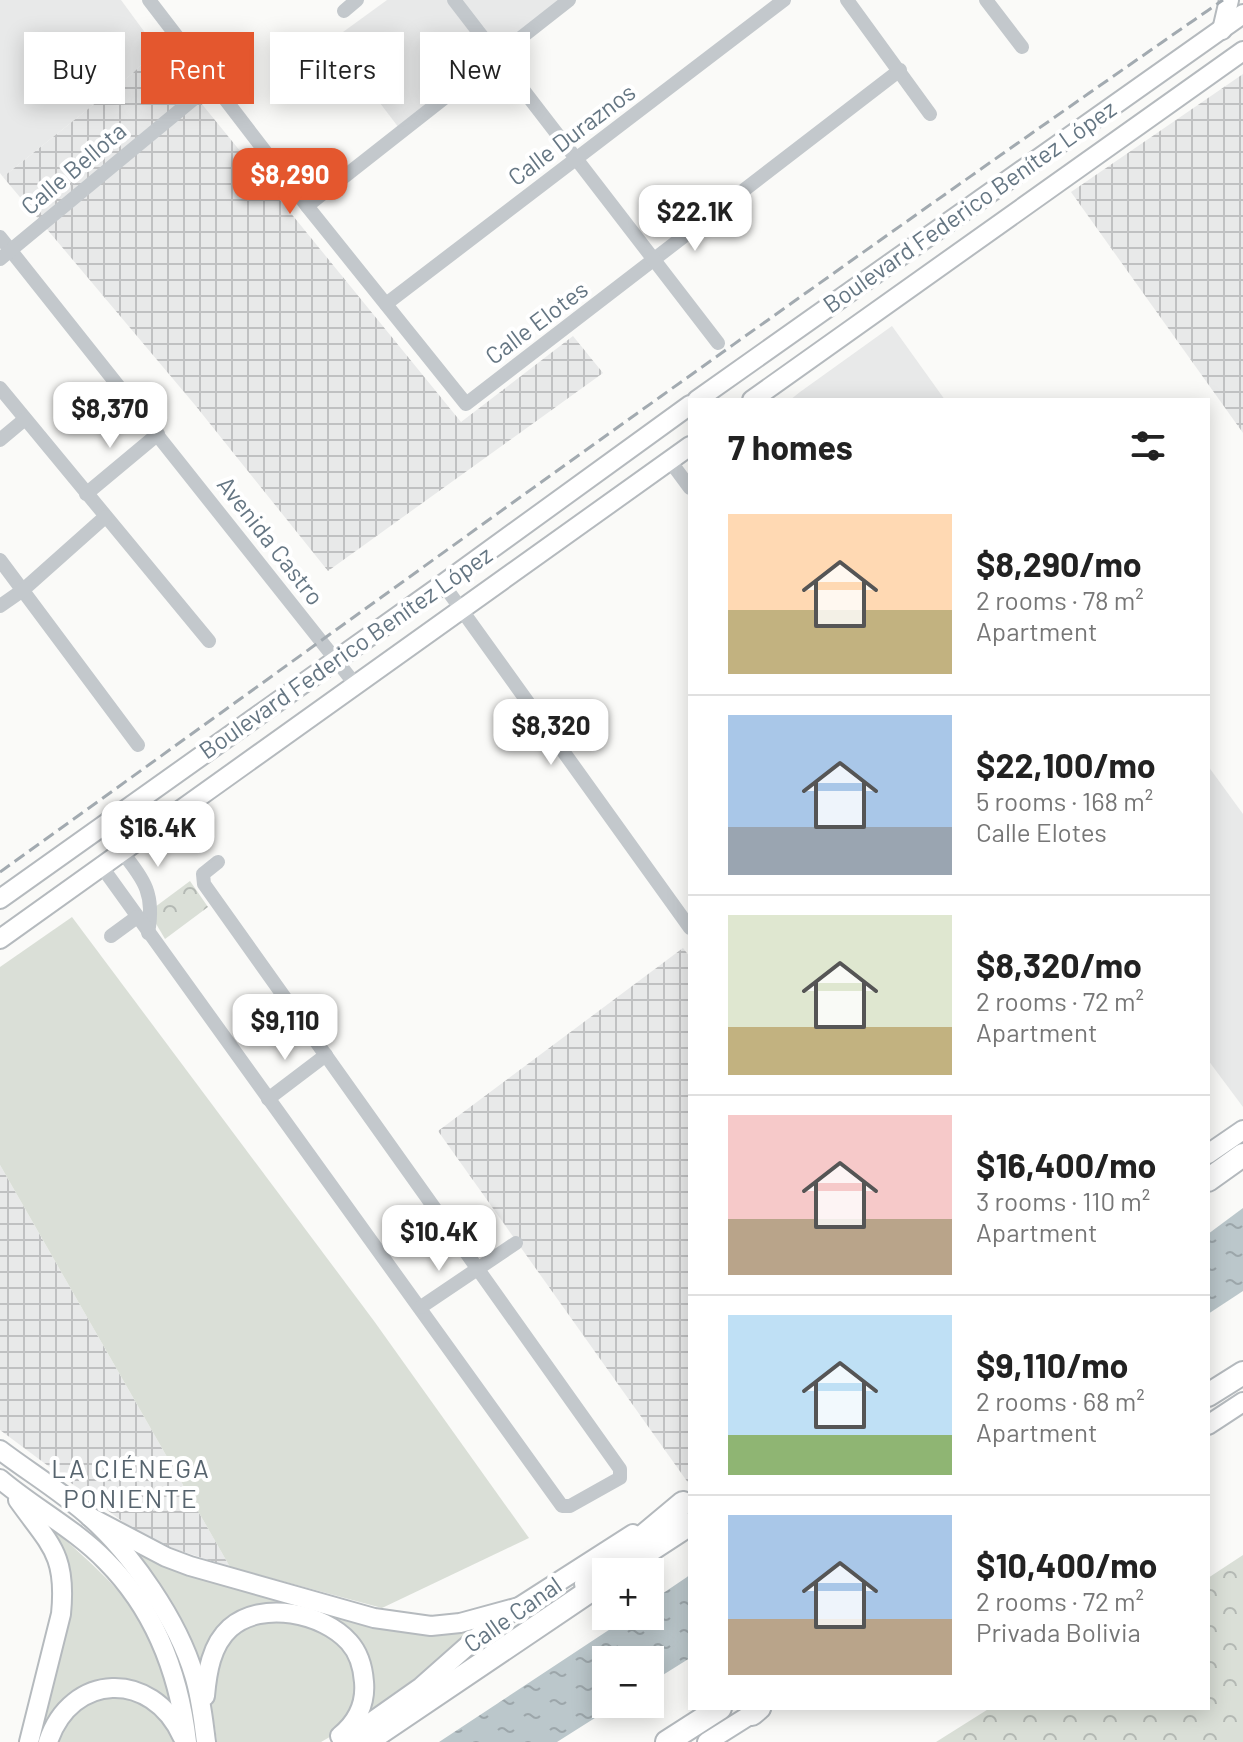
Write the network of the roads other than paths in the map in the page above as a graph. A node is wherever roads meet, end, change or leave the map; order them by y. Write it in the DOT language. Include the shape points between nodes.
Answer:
graph roads {
  1 [pos="149,0"];
  2 [pos="357,0"];
  3 [pos="454,0"];
  4 [pos="569,0"];
  5 [pos="784,0"];
  6 [pos="847,0"];
  7 [pos="986,0"];
  8 [pos="1229,0"];
  9 [pos="344,11"];
  10 [pos="1243,14"];
  11 [pos="1222,30"];
  12 [pos="174,32"];
  13 [pos="479,32"];
  14 [pos="528,32"];
  15 [pos="1022,47"];
  16 [pos="1243,51"];
  17 [pos="900,70"];
  18 [pos="530,98"];
  19 [pos="187,104"];
  20 [pos="230,104"];
  21 [pos="436,104"];
  22 [pos="930,114"];
  23 [pos="578,159"];
  24 [pos="307,206"];
  25 [pos="0,237"];
  26 [pos="5,255"];
  27 [pos="656,260"];
  28 [pos="386,304"];
  29 [pos="718,343"];
  30 [pos="0,388"];
  31 [pos="700,398"];
  32 [pos="755,398"];
  33 [pos="688,406"];
  34 [pos="25,419"];
  35 [pos="158,434"];
  36 [pos="0,440"];
  37 [pos="688,448"];
  38 [pos="670,461"];
  39 [pos="688,485"];
  40 [pos="86,494"];
  41 [pos="105,517"];
  42 [pos="0,560"];
  43 [pos="443,584"];
  44 [pos="23,590"];
  45 [pos="0,606"];
  46 [pos="461,610"];
  47 [pos="209,641"];
  48 [pos="336,659"];
  49 [pos="355,684"];
  50 [pos="138,745"];
  51 [pos="122,852"];
  52 [pos="218,862"];
  53 [pos="102,867"];
  54 [pos="0,899"];
  55 [pos="137,917"];
  56 [pos="688,925"];
  57 [pos="148,933"];
  58 [pos="111,936"];
  59 [pos="0,939"];
  60 [pos="326,1055"];
  61 [pos="268,1099"];
  62 [pos="1243,1130"];
  63 [pos="1210,1153"];
  64 [pos="1243,1155"];
  65 [pos="1210,1179"];
  66 [pos="516,1243"];
  67 [pos="478,1269"];
  68 [pos="421,1307"];
  69 [pos="1243,1373"];
  70 [pos="1210,1394"];
  71 [pos="1243,1402"];
  72 [pos="1210,1424"];
  73 [pos="0,1450"];
  74 [pos="4,1482"];
  75 [pos="688,1508"];
  76 [pos="90,1517"];
  77 [pos="633,1558"];
  78 [pos="592,1589"];
  79 [pos="519,1607"];
  80 [pos="528,1632"];
  81 [pos="717,1710"];
  82 [pos="757,1710"];
  83 [pos="205,1735"];
  84 [pos="29,1742"];
  85 [pos="48,1742"];
  86 [pos="186,1742"];
  87 [pos="332,1742"];
  88 [pos="343,1742"];
  89 [pos="366,1742"];
  90 [pos="667,1742"];
  91 [pos="707,1742"];
  1 -- 12 [label="street"];
  2 -- 9 [label="street"];
  3 -- 13 [label="street"];
  4 -- 14 [label="street"];
  5 -- 23 [label="street, Calle Duraznos"];
  6 -- 17 [label="street"];
  7 -- 15 [label="street"];
  8 -- 11 [label="main road"];
  10 -- 11 [label="main road, Boulevard Federico Benítez López"];
  11 -- 31 [label="main road, Boulevard Federico Benítez López"];
  16 -- 32 [label="main road, Boulevard Federico Benítez López"];
  17 -- 22 [label="street"];
  17 -- 27 [label="street, Calle Elotes"];
  18 -- 23 [label="street"];
  19 -- 26 [label="street, Calle Bellota"];
  20 -- 24 [label="street"];
  21 -- 24 [label="street"];
  23 -- 27 [label="street"];
  23 -- 28 [label="street, Calle Duraznos"];
  24 -- 28 [label="street"];
  25 -- 26 [label="street, Avenida Castro"];
  26 -- 35 [label="street, Avenida Castro"];
  27 -- 28 [label="street, Calle Elotes" via="466,404"];
  27 -- 29 [label="street"];
  30 -- 34 [label="street"];
  33 -- 43 [label="main road, Boulevard Federico Benítez López"];
  34 -- 36 [label="street"];
  34 -- 40 [label="street"];
  35 -- 40 [label="street"];
  35 -- 48 [label="street, Avenida Castro"];
  37 -- 38 [label="main road, Boulevard Federico Benítez López"];
  38 -- 39 [label="street"];
  38 -- 46 [label="main road, Boulevard Federico Benítez López"];
  40 -- 41 [label="street"];
  41 -- 44 [label="street"];
  41 -- 47 [label="street"];
  42 -- 44 [label="street"];
  43 -- 46 [label="street"];
  43 -- 48 [label="main road, Boulevard Federico Benítez López"];
  44 -- 45 [label="street"];
  44 -- 50 [label="street"];
  46 -- 49 [label="main road, Boulevard Federico Benítez López"];
  46 -- 56 [label="street"];
  48 -- 49 [label="street, Avenida Castro"];
  48 -- 54 [label="main road, Boulevard Federico Benítez López"];
  49 -- 51 [label="main road, Boulevard Federico Benítez López"];
  51 -- 53 [label="main road, Boulevard Federico Benítez López"];
  51 -- 57 [label="street" via="150,894"];
  52 -- 60 [label="street" via="203,874 204,884"];
  53 -- 55 [label="street"];
  53 -- 59 [label="main road, Boulevard Federico Benítez López"];
  55 -- 57 [label="street"];
  55 -- 58 [label="street"];
  57 -- 61 [label="street"];
  60 -- 61 [label="street"];
  60 -- 67 [label="street"];
  61 -- 68 [label="street"];
  62 -- 63 [label="main road"];
  64 -- 65 [label="highway"];
  66 -- 67 [label="street"];
  67 -- 68 [label="street"];
  67 -- 68 [label="street" via="620,1469 620,1478 562,1506"];
  69 -- 70 [label="highway"];
  71 -- 72 [label="main road"];
  73 -- 76 [label="main road"];
  74 -- 84 [label="main road" via="45,1533 62,1583 61,1614"];
  74 -- 86 [label="main road" via="105,1560 145,1611 172,1670"];
  75 -- 77 [label="highway"];
  75 -- 79 [label="main road, Calle Canal"];
  75 -- 80 [label="highway"];
  76 -- 79 [label="main road" via="190,1566 374,1618 431,1626"];
  76 -- 83 [label="main road" via="168,1616 194,1675"];
  78 -- 80 [label="highway"];
  79 -- 88 [label="main road, Calle Canal"];
  80 -- 89 [label="highway"];
  81 -- 90 [label="highway"];
  82 -- 91 [label="main road"];
  83 -- 87 [label="main road" via="207,1676 224,1635 243,1620 279,1613 330,1627 349,1642 359,1660 365,1693 361,1707"];
  85 -- 86 [label="main road" via="77,1698 119,1688 160,1703"];
}
